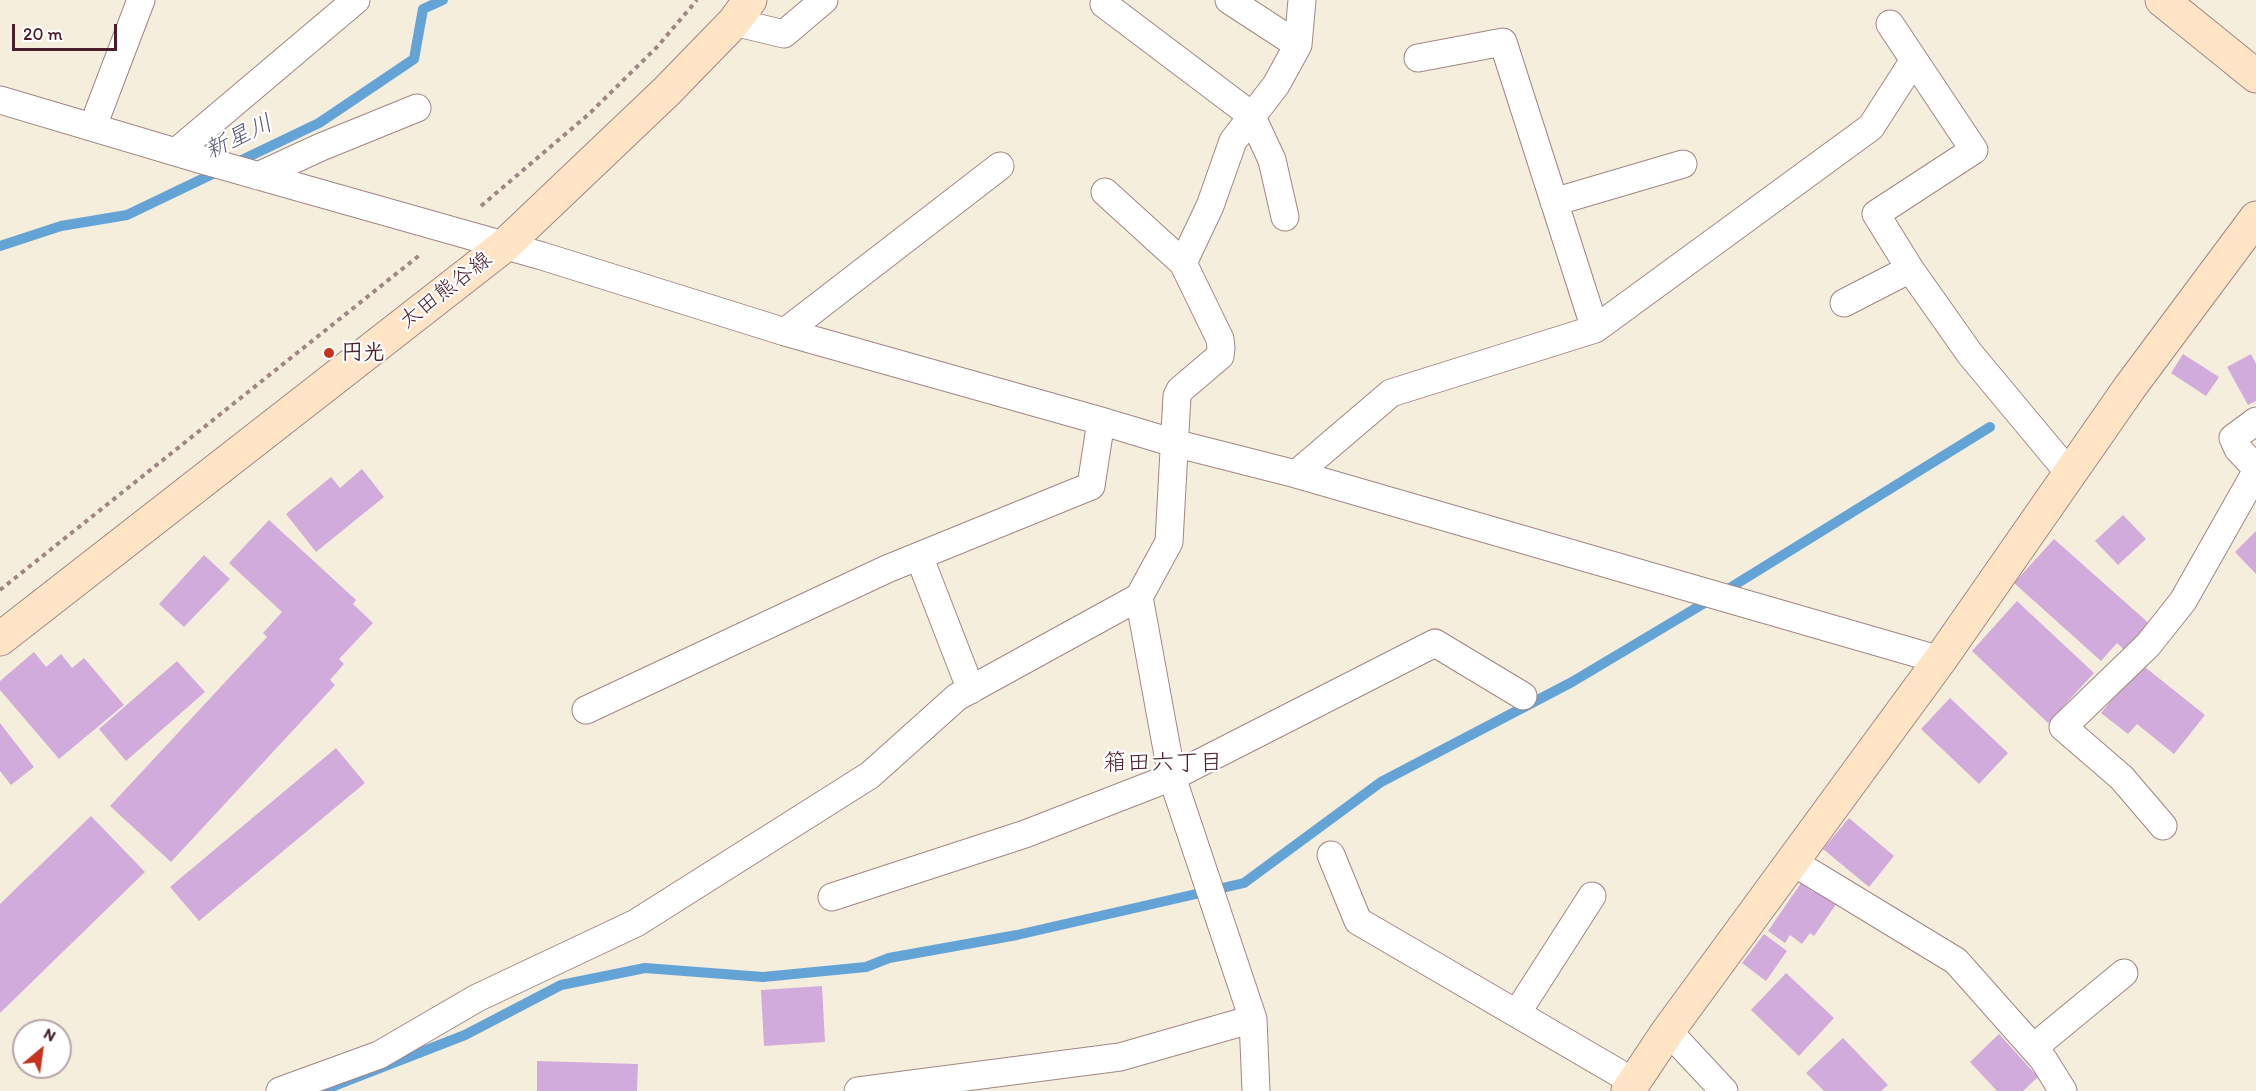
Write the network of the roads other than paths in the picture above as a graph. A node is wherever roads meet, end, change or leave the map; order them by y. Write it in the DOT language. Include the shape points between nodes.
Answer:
graph roads {
  1 [pos="141,0"];
  2 [pos="356,0"];
  3 [pos="824,0"];
  4 [pos="1229,0"];
  5 [pos="1302,0"];
  6 [pos="2162,0"];
  7 [pos="1104,4"];
  8 [pos="742,11"];
  9 [pos="1890,24"];
  10 [pos="1298,45"];
  11 [pos="1418,58"];
  12 [pos="1914,60"];
  13 [pos="2256,76"];
  14 [pos="0,100"];
  15 [pos="417,108"];
  16 [pos="1251,115"];
  17 [pos="93,126"];
  18 [pos="187,155"];
  19 [pos="1683,164"];
  20 [pos="1000,166"];
  21 [pos="257,175"];
  22 [pos="1105,192"];
  23 [pos="1554,202"];
  24 [pos="1285,217"];
  25 [pos="2256,218"];
  26 [pos="504,246"];
  27 [pos="1183,263"];
  28 [pos="1910,269"];
  29 [pos="1844,303"];
  30 [pos="1595,329"];
  31 [pos="785,332"];
  32 [pos="1101,421"];
  33 [pos="2256,421"];
  34 [pos="1174,443"];
  35 [pos="2256,470"];
  36 [pos="1296,474"];
  37 [pos="2070,474"];
  38 [pos="919,556"];
  39 [pos="1139,597"];
  40 [pos="0,639"];
  41 [pos="1940,660"];
  42 [pos="971,690"];
  43 [pos="1523,696"];
  44 [pos="586,710"];
  45 [pos="1172,777"];
  46 [pos="2163,826"];
  47 [pos="1331,855"];
  48 [pos="1792,861"];
  49 [pos="1592,896"];
  50 [pos="832,897"];
  51 [pos="2124,973"];
  52 [pos="1517,1013"];
  53 [pos="1253,1019"];
  54 [pos="1668,1031"];
  55 [pos="2033,1048"];
  56 [pos="1631,1086"];
  57 [pos="280,1091"];
  58 [pos="858,1091"];
  59 [pos="1256,1091"];
  60 [pos="1724,1091"];
  61 [pos="2063,1091"];
  1 -- 17 [label="street"];
  2 -- 18 [label="street"];
  3 -- 8 [label="street" via="784,34"];
  4 -- 10 [label="street"];
  5 -- 10 [label="street"];
  6 -- 13 [label="street"];
  7 -- 16 [label="street"];
  8 -- 26 [label="street, 太田熊谷線" via="667,91"];
  9 -- 12 [label="street"];
  10 -- 16 [label="street" via="1276,85"];
  11 -- 23 [label="street" via="1503,42"];
  12 -- 28 [label="street" via="1974,150 1876,214"];
  12 -- 30 [label="street" via="1871,127"];
  14 -- 17 [label="street"];
  15 -- 21 [label="street"];
  16 -- 24 [label="street" via="1272,160"];
  16 -- 27 [label="street" via="1233,141 1210,206"];
  17 -- 18 [label="street"];
  18 -- 21 [label="street"];
  19 -- 23 [label="street"];
  20 -- 31 [label="street"];
  21 -- 26 [label="street"];
  22 -- 27 [label="street"];
  23 -- 30 [label="street"];
  25 -- 37 [label="street"];
  26 -- 31 [label="street"];
  26 -- 40 [label="street, 太田熊谷線"];
  27 -- 34 [label="street" via="1221,348 1220,356 1177,396"];
  28 -- 29 [label="street"];
  28 -- 37 [label="street" via="1970,354"];
  30 -- 36 [label="street" via="1391,393"];
  31 -- 32 [label="street"];
  32 -- 34 [label="street"];
  32 -- 38 [label="street" via="1091,486"];
  33 -- 35 [label="street" via="2233,438"];
  34 -- 36 [label="street"];
  34 -- 39 [label="street" via="1169,542"];
  35 -- 46 [label="street" via="2183,601 2148,645 2063,727 2122,778"];
  36 -- 41 [label="street"];
  37 -- 41 [label="street"];
  38 -- 42 [label="street"];
  38 -- 44 [label="street"];
  39 -- 42 [label="street"];
  39 -- 45 [label="street"];
  41 -- 48 [label="street"];
  42 -- 57 [label="street" via="957,697 870,775 636,923 477,998 379,1055"];
  43 -- 45 [label="street" via="1435,643"];
  45 -- 50 [label="street" via="1024,834"];
  45 -- 53 [label="street"];
  47 -- 52 [label="street" via="1358,921"];
  48 -- 54 [label="street"];
  48 -- 55 [label="street" via="1956,960"];
  49 -- 52 [label="street"];
  51 -- 55 [label="street"];
  52 -- 56 [label="street"];
  53 -- 58 [label="street" via="1120,1057"];
  53 -- 59 [label="street"];
  54 -- 56 [label="street"];
  54 -- 60 [label="street"];
  55 -- 61 [label="street"];
}
